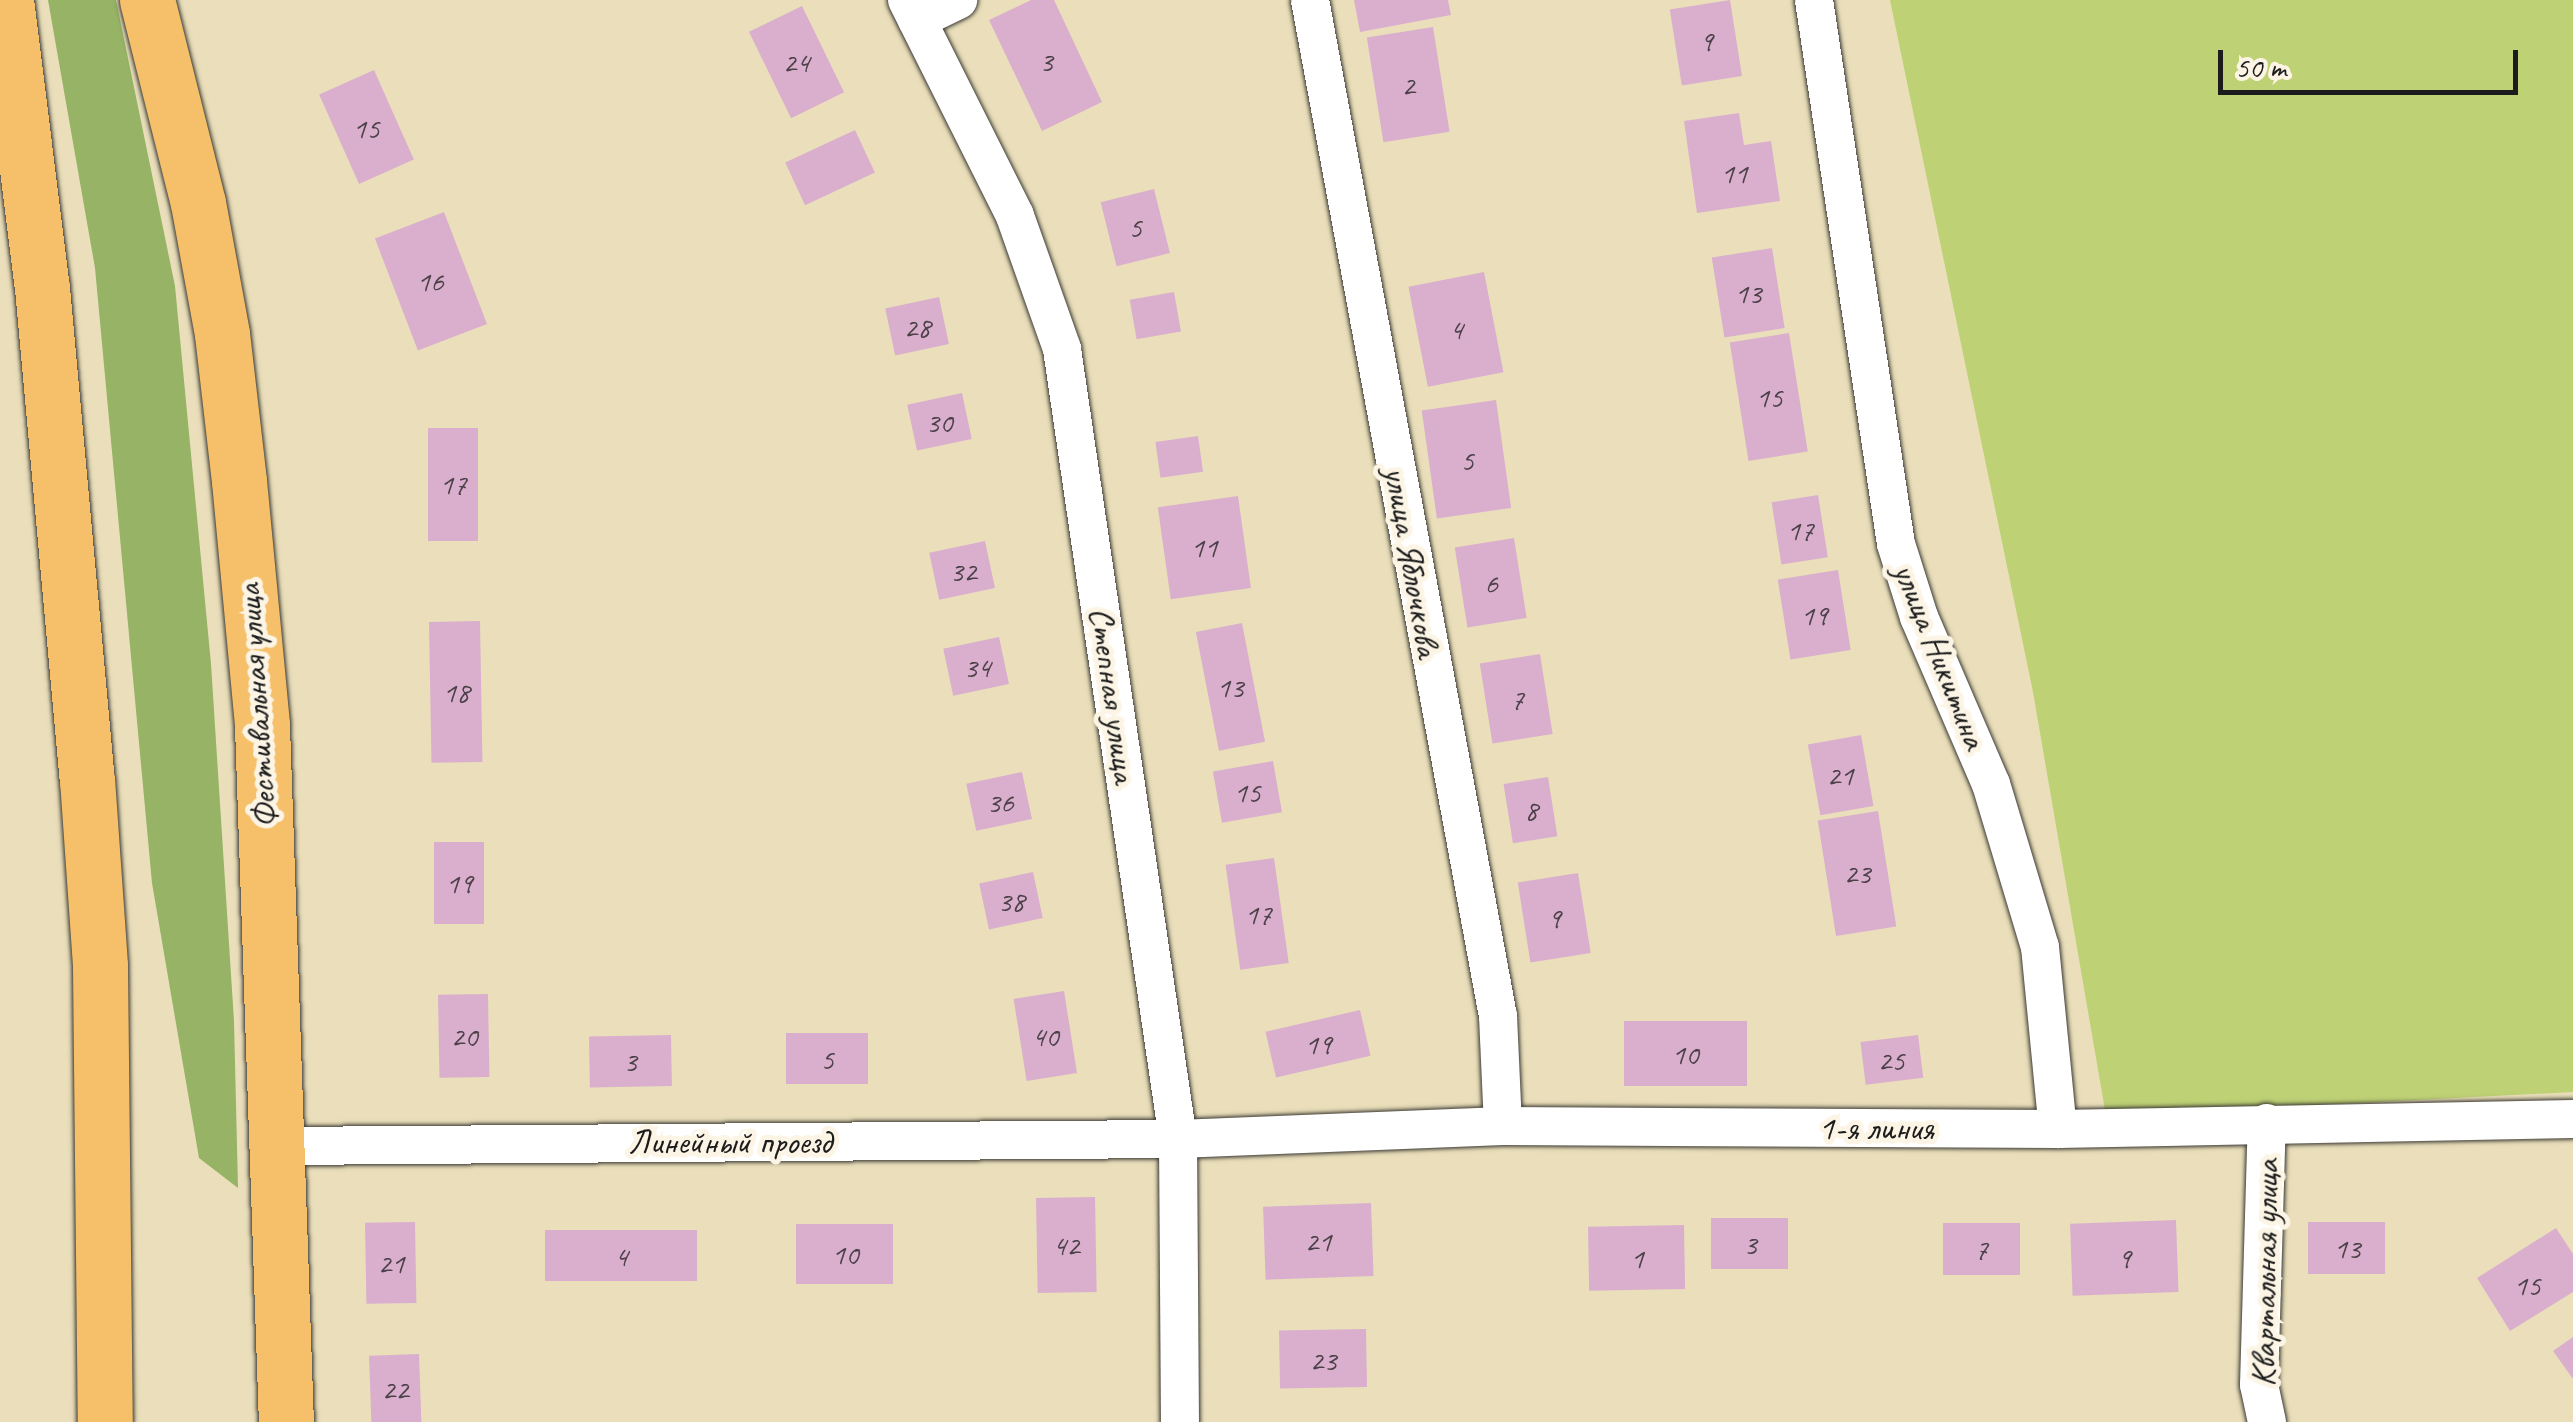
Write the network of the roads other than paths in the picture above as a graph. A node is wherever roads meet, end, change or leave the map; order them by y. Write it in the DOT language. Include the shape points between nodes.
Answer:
graph roads {
  1 [pos="6,0"];
  2 [pos="148,0"];
  3 [pos="958,0"];
  4 [pos="1310,0"];
  5 [pos="1814,0"];
  6 [pos="912,10"];
  7 [pos="2573,1120"];
  8 [pos="2268,1123"];
  9 [pos="1503,1126"];
  10 [pos="2058,1130"];
  11 [pos="1178,1138"];
  12 [pos="281,1146"];
  13 [pos="104,1422"];
  14 [pos="286,1422"];
  15 [pos="1180,1422"];
  16 [pos="2266,1422"];
  1 -- 13 [label="main road" via="44,306 100,966"];
  2 -- 12 [label="main road, Фестивальная улица" via="222,334 262,726"];
  3 -- 6 [label="street"];
  4 -- 9 [label="street, улица Яблочкова" via="1498,1016"];
  5 -- 10 [label="street, улица Никитина" via="1896,544 1919,617 1992,784 2040,946"];
  6 -- 11 [label="street, Степная улица" via="1016,216 1062,349"];
  7 -- 8 [label="street, 1-я линия"];
  8 -- 10 [label="street, 1-я линия"];
  8 -- 16 [label="street, Квартальная улица" via="2259,1385"];
  9 -- 10 [label="street, 1-я линия"];
  9 -- 11 [label="street, 1-я линия"];
  11 -- 12 [label="street, Линейный проезд"];
  11 -- 15 [label="street, Степная улица"];
  12 -- 14 [label="main road, Фестивальная улица"];
}
